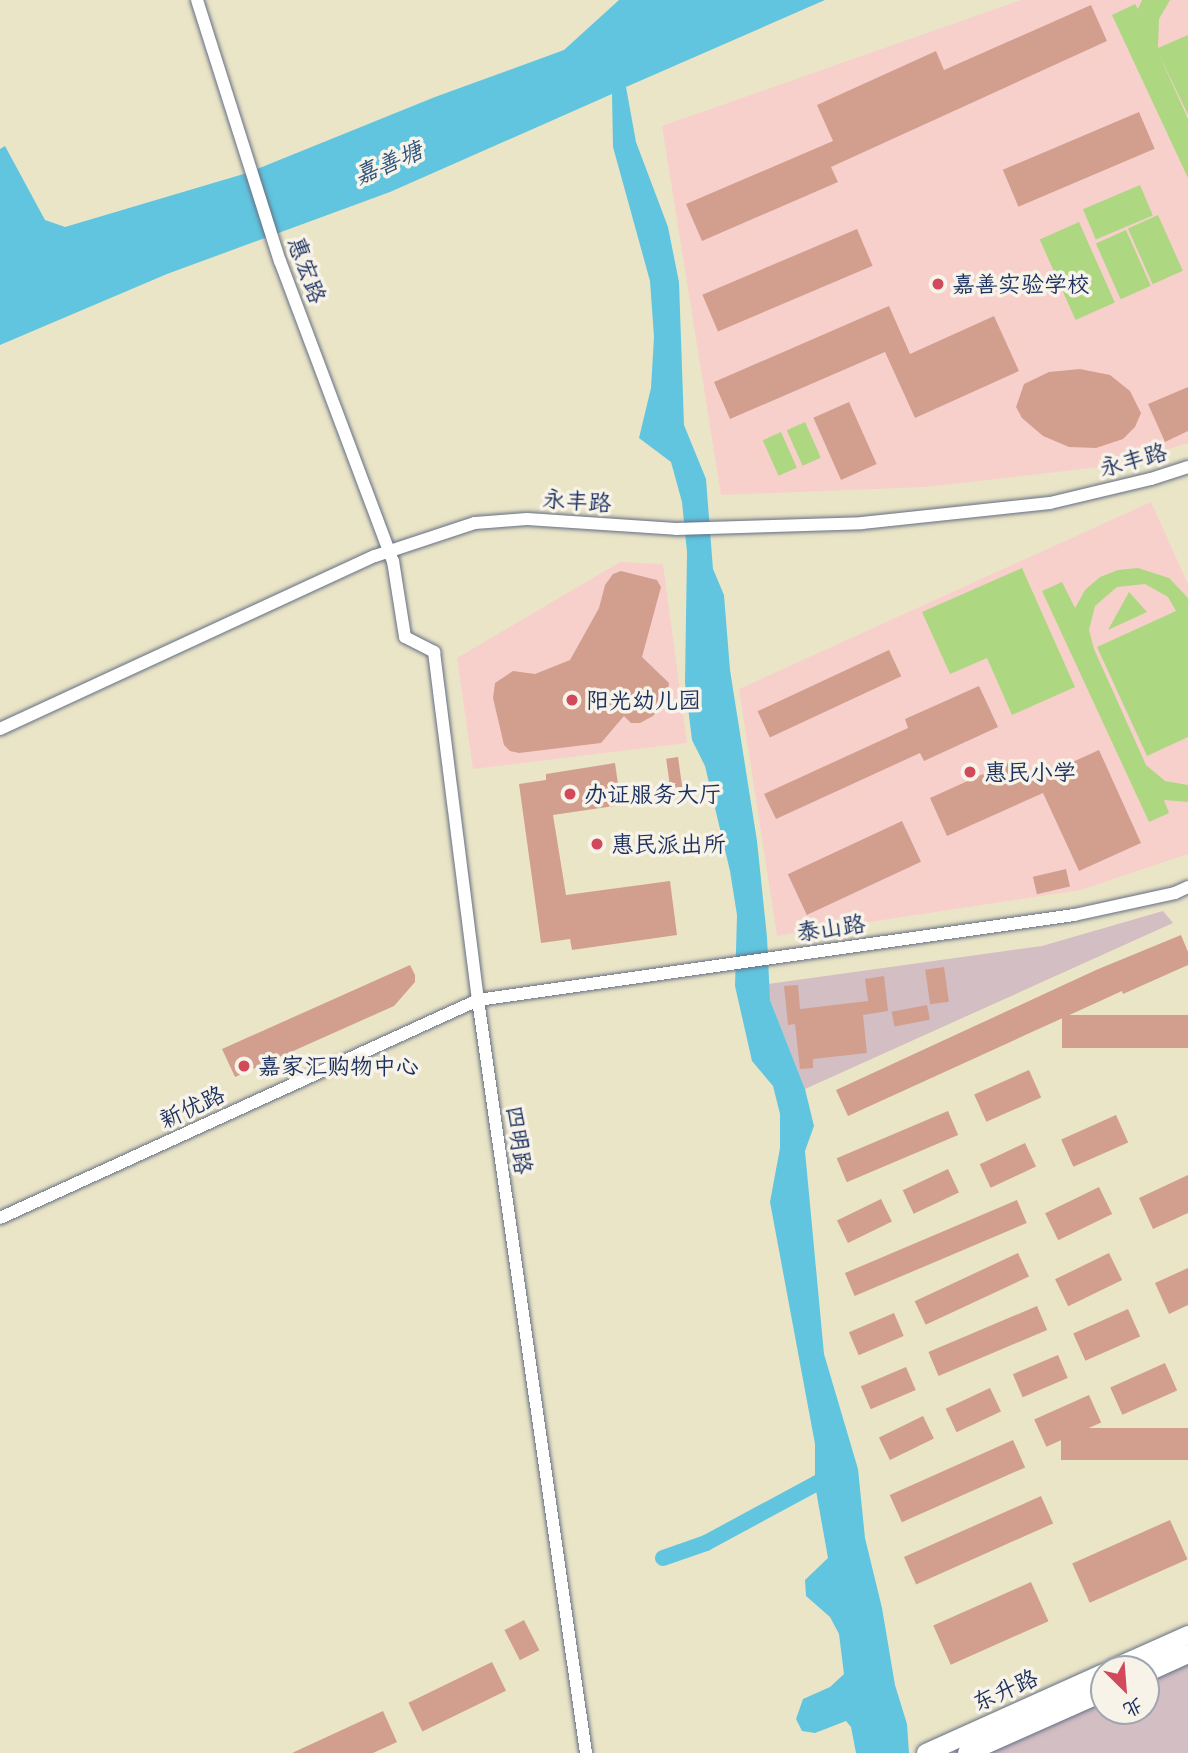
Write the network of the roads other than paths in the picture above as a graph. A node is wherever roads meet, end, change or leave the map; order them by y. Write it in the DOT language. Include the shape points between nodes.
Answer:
graph roads {
  1 [pos="197,0"];
  2 [pos="1188,467"];
  3 [pos="390,551"];
  4 [pos="0,729"];
  5 [pos="1188,887"];
  6 [pos="478,1000"];
  7 [pos="0,1218"];
  8 [pos="1188,1634"];
  9 [pos="1188,1654"];
  10 [pos="1142,1655"];
  11 [pos="1160,1667"];
  12 [pos="1090,1679"];
  13 [pos="1090,1698"];
  14 [pos="586,1753"];
  15 [pos="926,1753"];
  16 [pos="967,1753"];
  1 -- 3 [label="street, 惠宏路" via="281,261"];
  2 -- 3 [label="street, 永丰路" via="1050,503 862,523 676,529 527,519 475,523"];
  3 -- 4 [label="street, 永丰路"];
  3 -- 6 [label="street, 四明路" via="405,637 434,652"];
  5 -- 6 [label="street, 泰山路" via="1074,915"];
  6 -- 7 [label="street, 新优路"];
  6 -- 14 [label="street, 四明路"];
  8 -- 10 [label="main road"];
  9 -- 11 [label="main road"];
  12 -- 15 [label="main road, 东升路"];
  13 -- 16 [label="main road, 东升路"];
}
